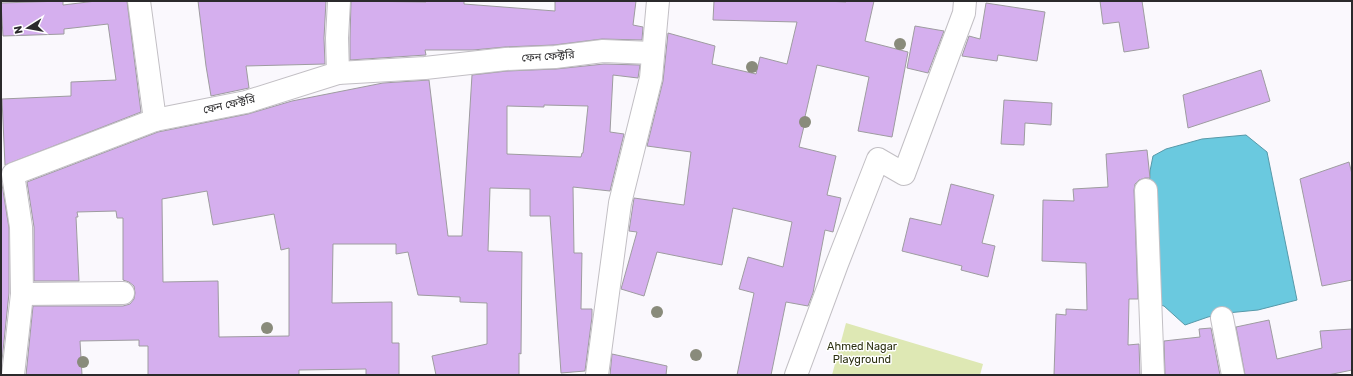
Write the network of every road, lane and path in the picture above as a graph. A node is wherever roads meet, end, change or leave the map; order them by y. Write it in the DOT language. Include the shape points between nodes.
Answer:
graph roads {
  1 [pos="139,1"];
  2 [pos="339,1"];
  3 [pos="658,1"];
  4 [pos="965,1"];
  5 [pos="653,53"];
  6 [pos="338,73"];
  7 [pos="155,120"];
  8 [pos="7,174"];
  9 [pos="1146,190"];
  10 [pos="123,293"];
  11 [pos="22,294"];
  12 [pos="1222,318"];
  13 [pos="13,375"];
  14 [pos="597,375"];
  15 [pos="796,375"];
  16 [pos="1152,375"];
  17 [pos="1233,375"];
  1 -- 7 [label="street"];
  2 -- 6 [label="street"];
  3 -- 5 [label="street"];
  4 -- 15 [label="street" via="964,13 904,174 878,159"];
  5 -- 6 [label="street, ফেন ফেক্টরি" via="602,51 425,68"];
  5 -- 14 [label="street" via="651,78 620,203"];
  6 -- 7 [label="street, ফেন ফেক্টরি" via="246,102"];
  7 -- 8 [label="street, ফেন ফেক্টরি"];
  8 -- 11 [label="street, ফেন ফেক্টরি" via="21,227"];
  9 -- 16 [label="street"];
  10 -- 11 [label="street"];
  11 -- 13 [label="street, ফেন ফেক্টরি"];
  12 -- 17 [label="street"];
}
